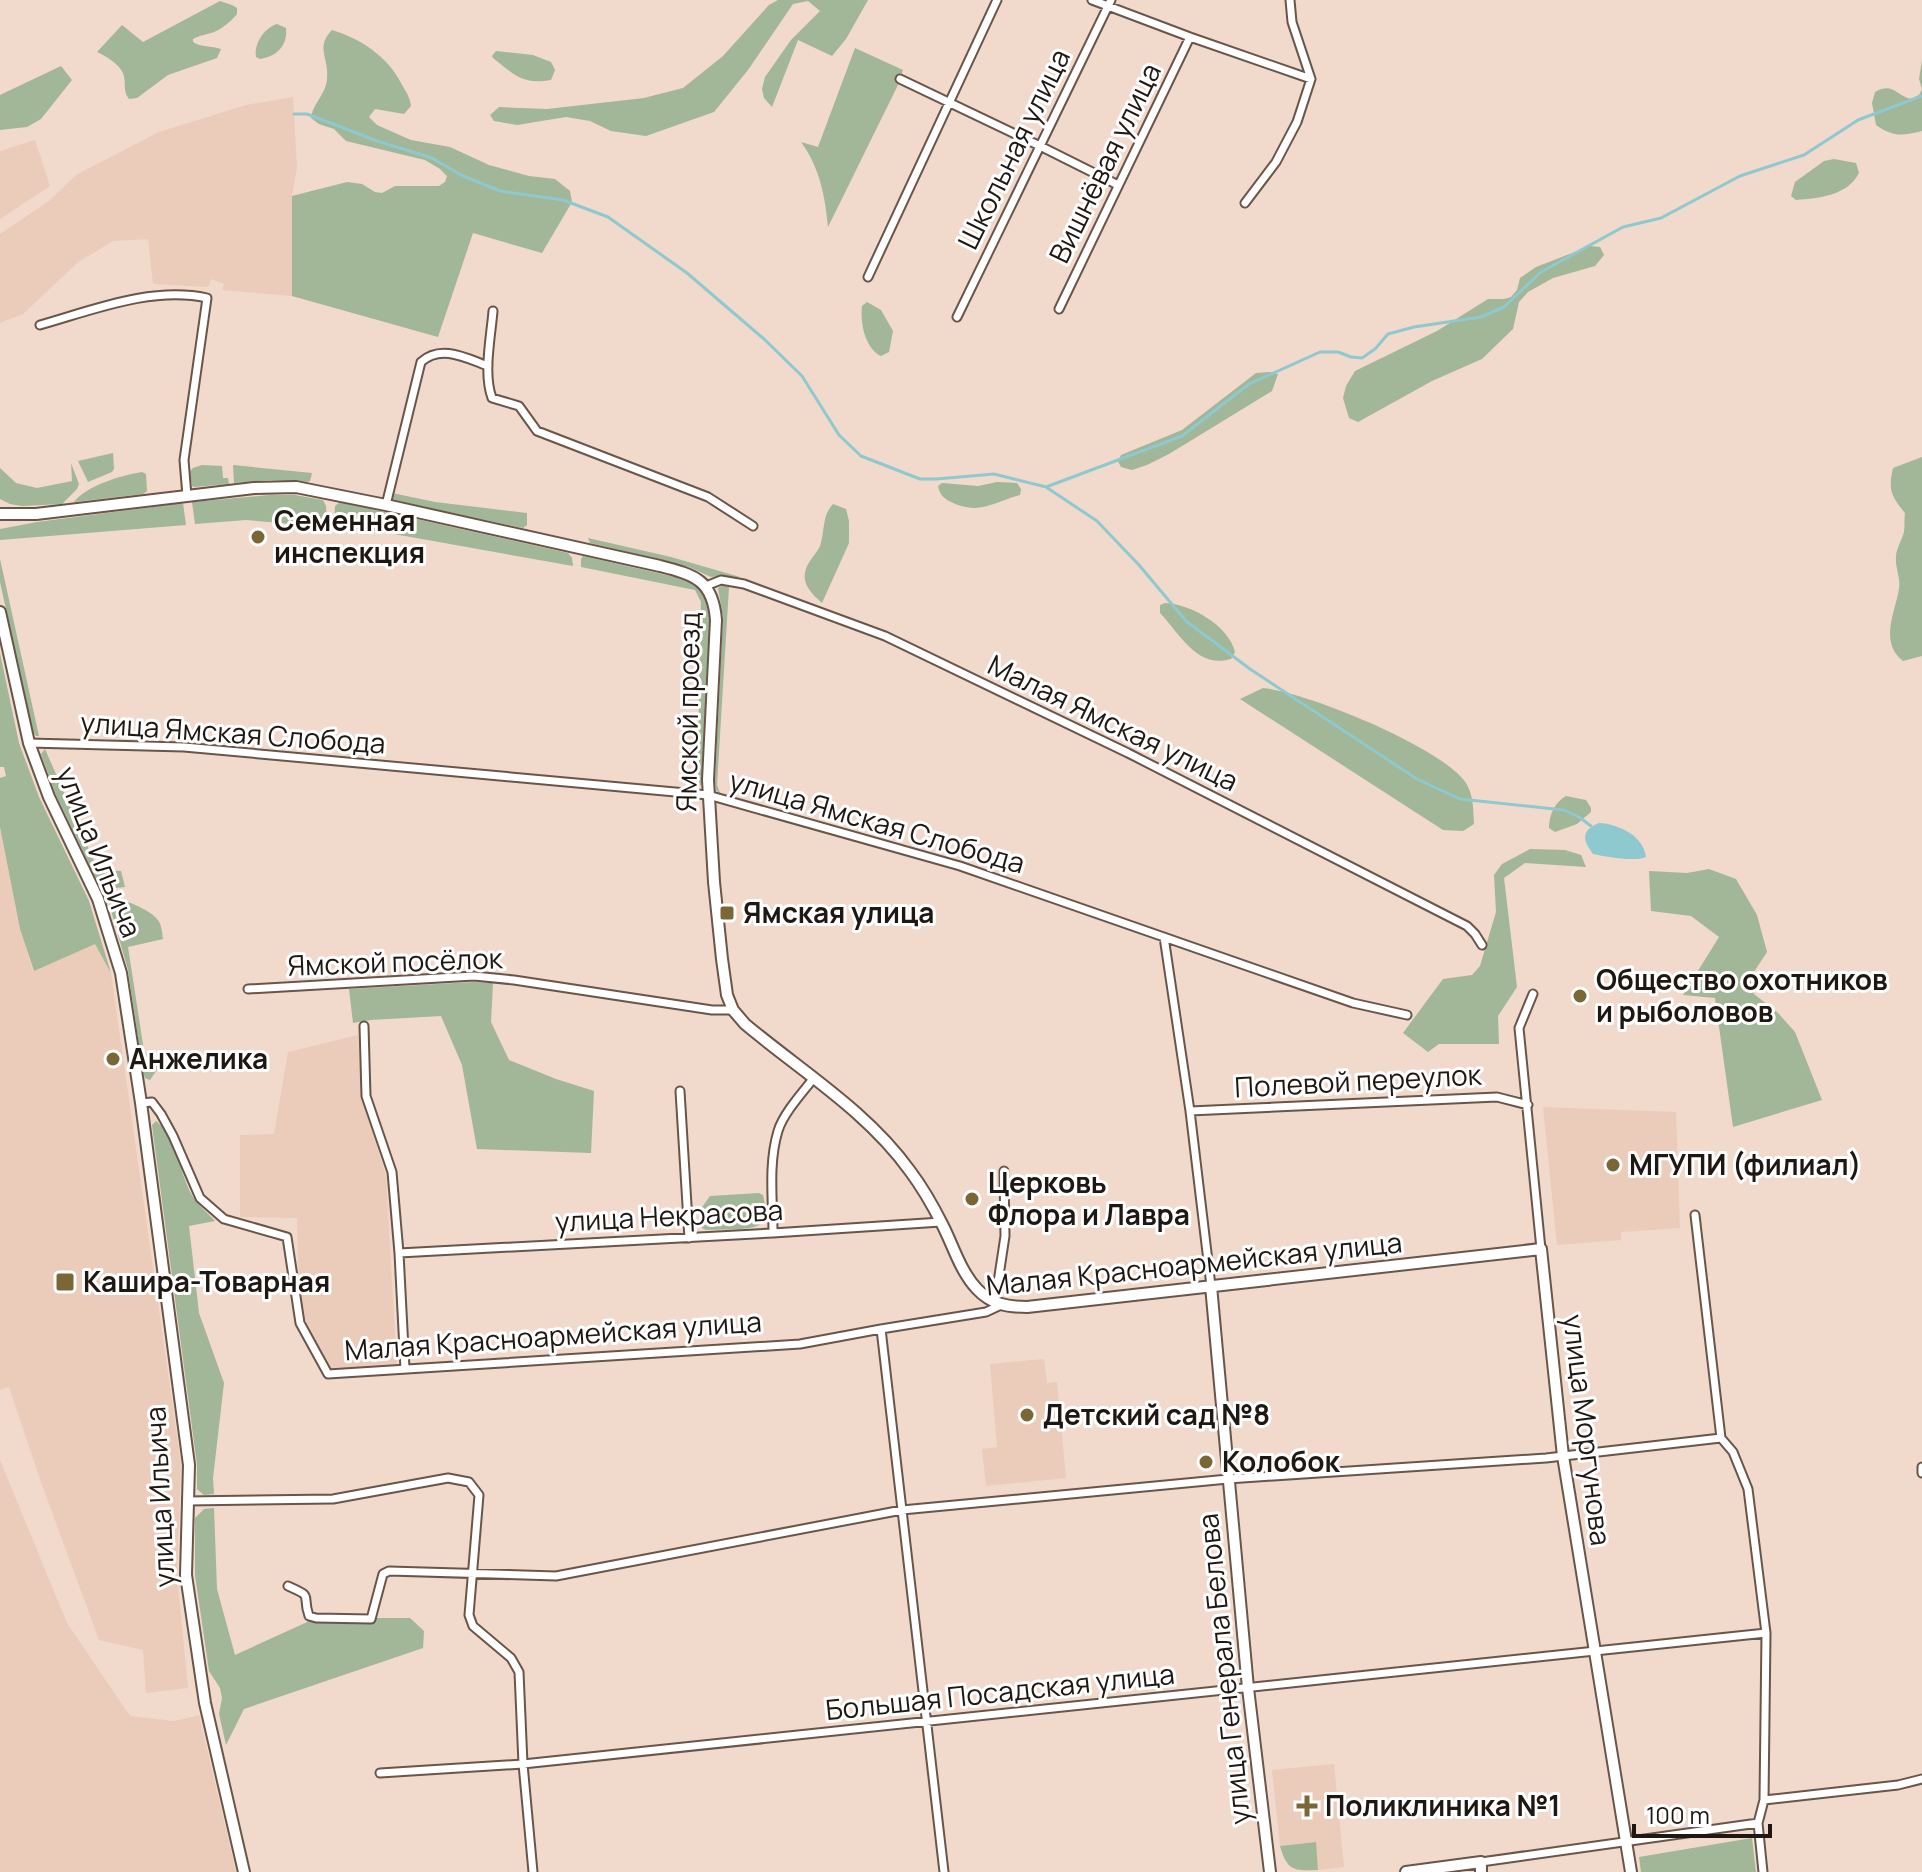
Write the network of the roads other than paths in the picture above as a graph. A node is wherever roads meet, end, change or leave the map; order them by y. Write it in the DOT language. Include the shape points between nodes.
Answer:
graph roads {
  1 [pos="997,0"];
  2 [pos="1092,0"];
  3 [pos="1290,0"];
  4 [pos="1110,3"];
  5 [pos="1190,37"];
  6 [pos="900,79"];
  7 [pos="1311,79"];
  8 [pos="950,103"];
  9 [pos="1040,146"];
  10 [pos="1118,185"];
  11 [pos="1245,203"];
  12 [pos="868,277"];
  13 [pos="1059,309"];
  14 [pos="493,311"];
  15 [pos="957,317"];
  16 [pos="40,325"];
  17 [pos="488,366"];
  18 [pos="187,496"];
  19 [pos="386,505"];
  20 [pos="0,514"];
  21 [pos="753,526"];
  22 [pos="706,586"];
  23 [pos="0,612"];
  24 [pos="29,743"];
  25 [pos="708,795"];
  26 [pos="1164,937"];
  27 [pos="1482,945"];
  28 [pos="248,989"];
  29 [pos="1533,994"];
  30 [pos="733,1010"];
  31 [pos="1407,1015"];
  32 [pos="364,1026"];
  33 [pos="813,1079"];
  34 [pos="680,1091"];
  35 [pos="141,1103"];
  36 [pos="1528,1105"];
  37 [pos="1190,1111"];
  38 [pos="1004,1171"];
  39 [pos="1695,1215"];
  40 [pos="941,1222"];
  41 [pos="773,1233"];
  42 [pos="689,1238"];
  43 [pos="1541,1249"];
  44 [pos="399,1253"];
  45 [pos="1211,1286"];
  46 [pos="998,1303"];
  47 [pos="881,1329"];
  48 [pos="405,1369"];
  49 [pos="1721,1438"];
  50 [pos="1563,1456"];
  51 [pos="1922,1467"];
  52 [pos="1922,1473"];
  53 [pos="1228,1479"];
  54 [pos="187,1501"];
  55 [pos="902,1510"];
  56 [pos="473,1575"];
  57 [pos="288,1586"];
  58 [pos="1766,1633"];
  59 [pos="1594,1650"];
  60 [pos="1248,1688"];
  61 [pos="926,1721"];
  62 [pos="523,1764"];
  63 [pos="380,1773"];
  64 [pos="1922,1779"];
  65 [pos="1764,1800"];
  66 [pos="1758,1823"];
  67 [pos="1626,1841"];
  68 [pos="1481,1867"];
  69 [pos="244,1872"];
  70 [pos="533,1872"];
  71 [pos="944,1872"];
  72 [pos="1270,1872"];
  73 [pos="1406,1872"];
  74 [pos="1631,1872"];
  75 [pos="1763,1872"];
  1 -- 8 [label="street"];
  2 -- 4 [label="street"];
  3 -- 7 [label="street"];
  4 -- 5 [label="street"];
  4 -- 9 [label="street, Школьная улица"];
  5 -- 7 [label="street"];
  5 -- 10 [label="street, Вишнёвая улица"];
  6 -- 8 [label="street"];
  7 -- 11 [label="street" via="1276,162"];
  8 -- 9 [label="street"];
  8 -- 12 [label="street"];
  9 -- 10 [label="street"];
  9 -- 15 [label="street, Школьная улица"];
  10 -- 13 [label="street, Вишнёвая улица"];
  14 -- 17 [label="street"];
  16 -- 18 [label="street" via="166,294 207,298 184,460"];
  17 -- 19 [label="street" via="446,352 421,362"];
  17 -- 21 [label="street" via="492,398 519,406 537,431 708,497"];
  18 -- 19 [label="main road, Ямской проезд" via="296,487"];
  18 -- 20 [label="main road, Ямской проезд"];
  19 -- 22 [label="main road, Ямской проезд" via="676,570"];
  22 -- 25 [label="main road, Ямской проезд" via="716,620"];
  22 -- 27 [label="street, Малая Ямская улица" via="721,580 744,584 885,636 1467,926"];
  23 -- 24 [label="main road, улица Ильича"];
  24 -- 25 [label="street, улица Ямская Слобода" via="184,747"];
  24 -- 35 [label="main road, улица Ильича" via="98,899 121,973"];
  25 -- 26 [label="street, улица Ямская Слобода" via="960,866"];
  25 -- 30 [label="main road, Ямской проезд" via="722,959"];
  26 -- 31 [label="street, улица Ямская Слобода" via="1353,1003"];
  26 -- 37 [label="street, улица Генерала Белова"];
  28 -- 30 [label="street, Ямской посёлок" via="474,976"];
  29 -- 36 [label="street, улица Моргунова" via="1519,1028"];
  30 -- 33 [label="main road"];
  32 -- 44 [label="street" via="366,1096 392,1172"];
  33 -- 40 [label="main road" via="900,1158"];
  33 -- 41 [label="street" via="778,1129 772,1166"];
  34 -- 42 [label="street"];
  35 -- 48 [label="street, Малая Красноармейская улица" via="152,1102 161,1114 200,1198 224,1219 287,1237 300,1323 328,1374"];
  35 -- 54 [label="main road, улица Ильича" via="189,1465"];
  36 -- 37 [label="street, Полевой переулок" via="1497,1097"];
  36 -- 43 [label="street, улица Моргунова"];
  37 -- 45 [label="street, улица Генерала Белова"];
  38 -- 46 [label="street"];
  39 -- 49 [label="street"];
  40 -- 41 [label="street, улица Некрасова"];
  40 -- 46 [label="main road" via="972,1282"];
  41 -- 42 [label="street, улица Некрасова"];
  42 -- 44 [label="street, улица Некрасова"];
  43 -- 45 [label="main road, Малая Красноармейская улица"];
  43 -- 50 [label="main road, улица Моргунова"];
  44 -- 48 [label="street"];
  45 -- 46 [label="main road, Малая Красноармейская улица" via="1027,1307"];
  45 -- 53 [label="main road, улица Генерала Белова"];
  46 -- 47 [label="street, Малая Красноармейская улица" via="986,1312"];
  47 -- 48 [label="street, Малая Красноармейская улица" via="800,1344"];
  47 -- 55 [label="street"];
  49 -- 50 [label="street"];
  49 -- 58 [label="street" via="1733,1452 1748,1489"];
  50 -- 53 [label="street"];
  50 -- 59 [label="main road, улица Моргунова"];
  51 -- 52 [label="street"];
  53 -- 55 [label="street"];
  53 -- 60 [label="main road, улица Генерала Белова"];
  54 -- 56 [label="street" via="333,1499 448,1478 469,1482 479,1495"];
  54 -- 69 [label="main road, улица Ильича" via="186,1575 205,1703"];
  55 -- 56 [label="street" via="556,1576"];
  55 -- 61 [label="street"];
  56 -- 57 [label="street" via="389,1571 383,1574 371,1619 309,1616 305,1594"];
  56 -- 62 [label="street" via="473,1626 511,1658 519,1672"];
  58 -- 59 [label="street, Большая Посадская улица"];
  58 -- 65 [label="street"];
  59 -- 60 [label="street, Большая Посадская улица"];
  59 -- 67 [label="main road, улица Моргунова"];
  60 -- 61 [label="street, Большая Посадская улица"];
  60 -- 72 [label="main road, улица Генерала Белова"];
  61 -- 62 [label="street, Большая Посадская улица"];
  61 -- 71 [label="street"];
  62 -- 63 [label="street, Большая Посадская улица"];
  62 -- 70 [label="street"];
  64 -- 65 [label="street"];
  65 -- 66 [label="street"];
  66 -- 67 [label="street"];
  66 -- 75 [label="street"];
  67 -- 68 [label="street"];
  67 -- 74 [label="main road, улица Моргунова"];
  68 -- 73 [label="main road"];
}
